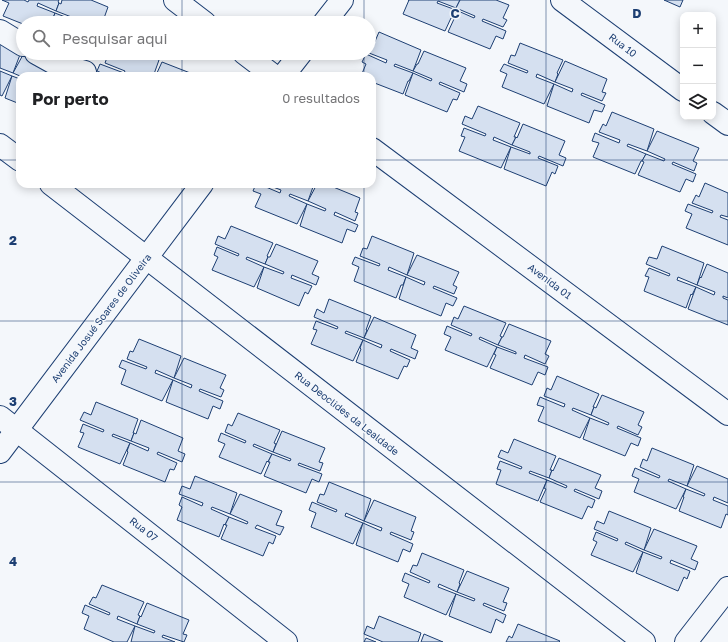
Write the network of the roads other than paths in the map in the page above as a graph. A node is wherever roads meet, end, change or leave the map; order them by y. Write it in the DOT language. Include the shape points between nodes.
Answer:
graph roads {
  1 [pos="175,0"];
  2 [pos="342,0"];
  3 [pos="562,0"];
  4 [pos="196,16"];
  5 [pos="329,16"];
  6 [pos="0,31"];
  7 [pos="16,41"];
  8 [pos="49,60"];
  9 [pos="253,60"];
  10 [pos="296,60"];
  11 [pos="85,72"];
  12 [pos="269,72"];
  13 [pos="286,72"];
  14 [pos="680,88"];
  15 [pos="716,114"];
  16 [pos="728,124"];
  17 [pos="0,144"];
  18 [pos="376,152"];
  19 [pos="16,157"];
  20 [pos="56,188"];
  21 [pos="199,188"];
  22 [pos="146,257"];
  23 [pos="728,414"];
  24 [pos="0,417"];
  25 [pos="18,430"];
  26 [pos="0,452"];
  27 [pos="728,588"];
  28 [pos="286,642"];
  29 [pos="644,642"];
  30 [pos="686,642"];
  1 -- 4 [label="street"];
  2 -- 5 [label="street"];
  3 -- 14 [label="street, Rua 10"];
  6 -- 7 [label="street"];
  8 -- 11 [label="street"];
  9 -- 12 [label="street"];
  10 -- 13 [label="street"];
  15 -- 16 [label="street"];
  17 -- 19 [label="street"];
  18 -- 23 [label="street, Avenida 01"];
  20 -- 22 [label="street, Rua Deoclides da Lealdade"];
  21 -- 22 [label="street, Avenida Josué Soares de Oliveira"];
  22 -- 25 [label="street, Avenida Josué Soares de Oliveira"];
  22 -- 29 [label="street, Rua Deoclides da Lealdade"];
  24 -- 25 [label="street, Rua 07"];
  25 -- 26 [label="street, Avenida Josué Soares de Oliveira"];
  25 -- 28 [label="street, Rua 07"];
  27 -- 30 [label="street"];
}
